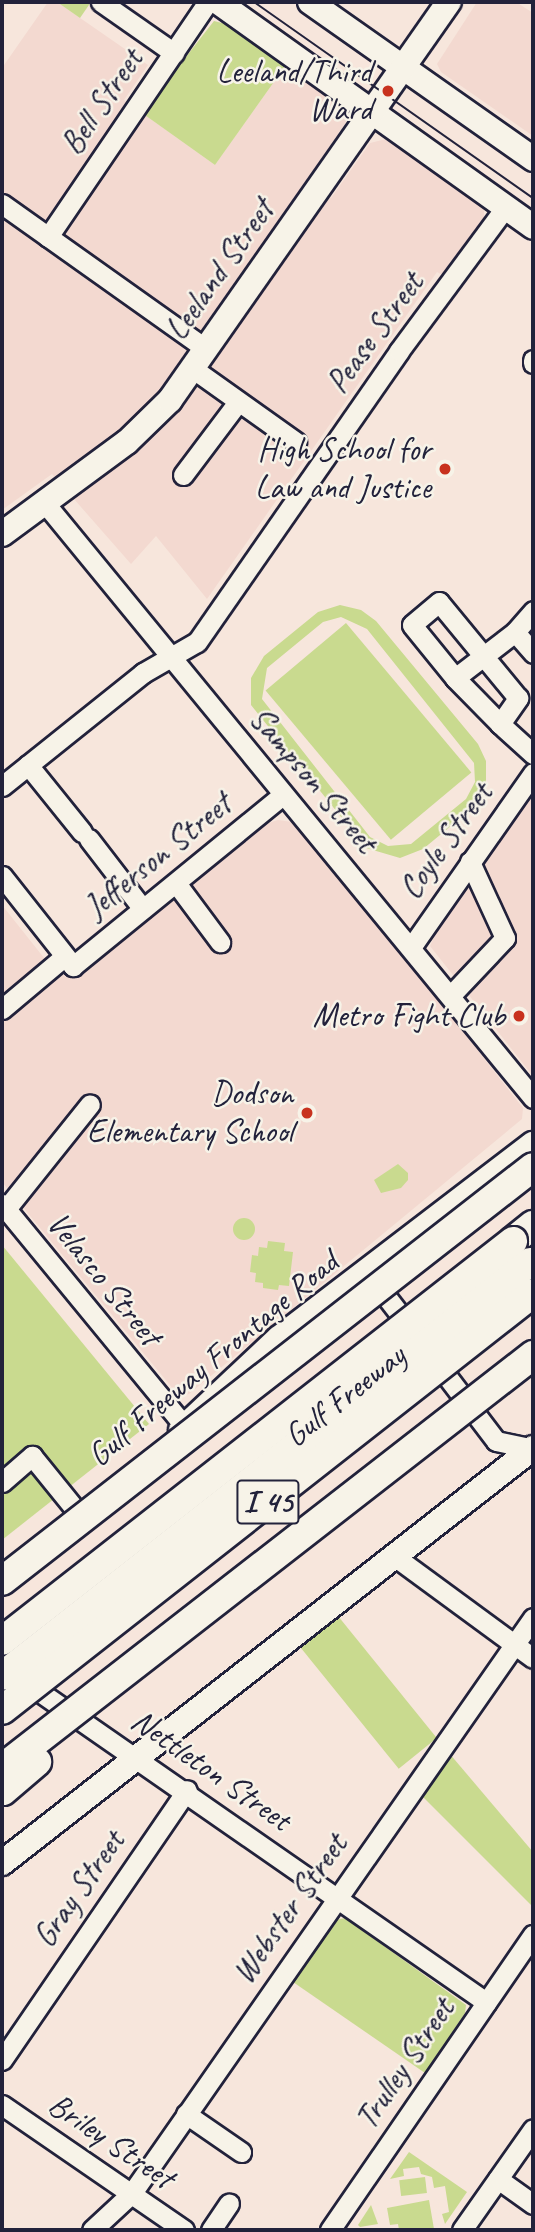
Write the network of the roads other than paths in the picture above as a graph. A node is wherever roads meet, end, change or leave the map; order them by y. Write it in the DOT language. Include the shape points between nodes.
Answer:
graph roads {
  1 [pos="101,2"];
  2 [pos="208,2"];
  3 [pos="218,2"];
  4 [pos="310,2"];
  5 [pos="449,2"];
  6 [pos="174,52"];
  7 [pos="402,69"];
  8 [pos="372,112"];
  9 [pos="533,159"];
  10 [pos="2,204"];
  11 [pos="505,208"];
  12 [pos="533,228"];
  13 [pos="48,237"];
  14 [pos="199,358"];
  15 [pos="239,402"];
  16 [pos="296,442"];
  17 [pos="183,475"];
  18 [pos="44,502"];
  19 [pos="2,534"];
  20 [pos="533,611"];
  21 [pos="515,632"];
  22 [pos="533,653"];
  23 [pos="483,655"];
  24 [pos="169,657"];
  25 [pos="455,678"];
  26 [pos="500,724"];
  27 [pos="533,754"];
  28 [pos="28,765"];
  29 [pos="2,786"];
  30 [pos="530,788"];
  31 [pos="283,795"];
  32 [pos="470,862"];
  33 [pos="2,876"];
  34 [pos="176,883"];
  35 [pos="143,909"];
  36 [pos="220,942"];
  37 [pos="412,946"];
  38 [pos="69,961"];
  39 [pos="452,994"];
  40 [pos="2,1009"];
  41 [pos="533,1098"];
  42 [pos="90,1104"];
  43 [pos="533,1144"];
  44 [pos="533,1167"];
  45 [pos="4,1206"];
  46 [pos="527,1247"];
  47 [pos="368,1272"];
  48 [pos="533,1293"];
  49 [pos="533,1355"];
  50 [pos="185,1427"];
  51 [pos="533,1449"];
  52 [pos="2,1482"];
  53 [pos="79,1514"];
  54 [pos="394,1556"];
  55 [pos="2,1575"];
  56 [pos="2,1581"];
  57 [pos="533,1618"];
  58 [pos="2,1641"];
  59 [pos="514,1645"];
  60 [pos="533,1658"];
  61 [pos="2,1665"];
  62 [pos="2,1676"];
  63 [pos="2,1710"];
  64 [pos="138,1757"];
  65 [pos="2,1784"];
  66 [pos="187,1790"];
  67 [pos="2,1863"];
  68 [pos="337,1897"];
  69 [pos="533,1935"];
  70 [pos="486,2002"];
  71 [pos="2,2060"];
  72 [pos="2,2105"];
  73 [pos="186,2114"];
  74 [pos="533,2129"];
  75 [pos="240,2152"];
  76 [pos="498,2179"];
  77 [pos="132,2193"];
  78 [pos="229,2203"];
  79 [pos="533,2204"];
  80 [pos="92,2230"];
  81 [pos="184,2230"];
  82 [pos="211,2230"];
  83 [pos="330,2230"];
  84 [pos="461,2230"];
  1 -- 6 [label="street"];
  2 -- 6 [label="street, Bell Street"];
  3 -- 8 [label="main road"];
  4 -- 7 [label="main road"];
  5 -- 7 [label="main road, Leeland Street"];
  6 -- 13 [label="street, Bell Street"];
  7 -- 8 [label="main road, Leeland Street"];
  7 -- 9 [label="main road"];
  8 -- 11 [label="main road"];
  8 -- 14 [label="main road, Leeland Street"];
  10 -- 13 [label="street"];
  11 -- 12 [label="main road"];
  11 -- 24 [label="street, Pease Street" via="399,351 197,642"];
  13 -- 14 [label="street"];
  14 -- 15 [label="street"];
  14 -- 18 [label="main road, Leeland Street" via="149,424"];
  15 -- 16 [label="street"];
  15 -- 17 [label="street"];
  18 -- 19 [label="main road, Leeland Street"];
  18 -- 24 [label="street, Sampson Street"];
  20 -- 21 [label="street"];
  21 -- 22 [label="street"];
  21 -- 23 [label="street"];
  23 -- 25 [label="street"];
  23 -- 25 [label="street" via="439,602 412,625"];
  23 -- 26 [label="street" via="518,698"];
  24 -- 28 [label="street, Pease Street"];
  24 -- 31 [label="street, Sampson Street"];
  25 -- 26 [label="street"];
  26 -- 27 [label="street"];
  28 -- 29 [label="street, Pease Street"];
  28 -- 35 [label="street"];
  30 -- 32 [label="street, Coyle Street"];
  31 -- 34 [label="street, Jefferson Street"];
  31 -- 37 [label="street, Sampson Street"];
  32 -- 37 [label="street, Coyle Street"];
  32 -- 39 [label="street" via="505,938"];
  33 -- 38 [label="street"];
  34 -- 35 [label="street, Jefferson Street"];
  34 -- 36 [label="street"];
  35 -- 38 [label="street, Jefferson Street"];
  37 -- 39 [label="street, Sampson Street"];
  38 -- 40 [label="street, Jefferson Street"];
  39 -- 41 [label="street, Sampson Street"];
  42 -- 45 [label="street"];
  43 -- 47 [label="main road, Gulf Freeway Frontage Road"];
  44 -- 56 [label="highway, bridge"];
  45 -- 50 [label="street, Velasco Street"];
  46 -- 58 [label="highway, Gulf Freeway / I 45, bridge"];
  46 -- 62 [label="highway, Gulf Freeway / I 45, bridge"];
  47 -- 50 [label="main road, Gulf Freeway Frontage Road" via="279,1338"];
  47 -- 51 [label="street" via="496,1441"];
  48 -- 63 [label="highway, Gulf Freeway / I 45, bridge"];
  49 -- 65 [label="highway, bridge" via="382,1472"];
  50 -- 53 [label="main road, Gulf Freeway Frontage Road"];
  51 -- 54 [label="main road"];
  52 -- 53 [label="street" via="32,1455"];
  53 -- 55 [label="main road, Gulf Freeway Frontage Road"];
  54 -- 59 [label="street"];
  54 -- 64 [label="main road"];
  57 -- 59 [label="street, Webster Street"];
  59 -- 60 [label="street"];
  59 -- 68 [label="street, Webster Street"];
  61 -- 64 [label="street, Nettleton Street"];
  64 -- 66 [label="street, Nettleton Street"];
  64 -- 67 [label="main road"];
  66 -- 68 [label="street, Nettleton Street"];
  66 -- 71 [label="street, Gray Street"];
  68 -- 70 [label="street, Nettleton Street"];
  68 -- 73 [label="street, Webster Street"];
  69 -- 70 [label="street, Trulley Street"];
  70 -- 83 [label="street, Trulley Street"];
  72 -- 77 [label="street, Briley Street"];
  73 -- 75 [label="street"];
  73 -- 77 [label="street, Webster Street"];
  74 -- 76 [label="street"];
  76 -- 79 [label="street"];
  76 -- 84 [label="street"];
  77 -- 80 [label="street, Webster Street"];
  77 -- 81 [label="street, Briley Street"];
  78 -- 82 [label="street"];
}
